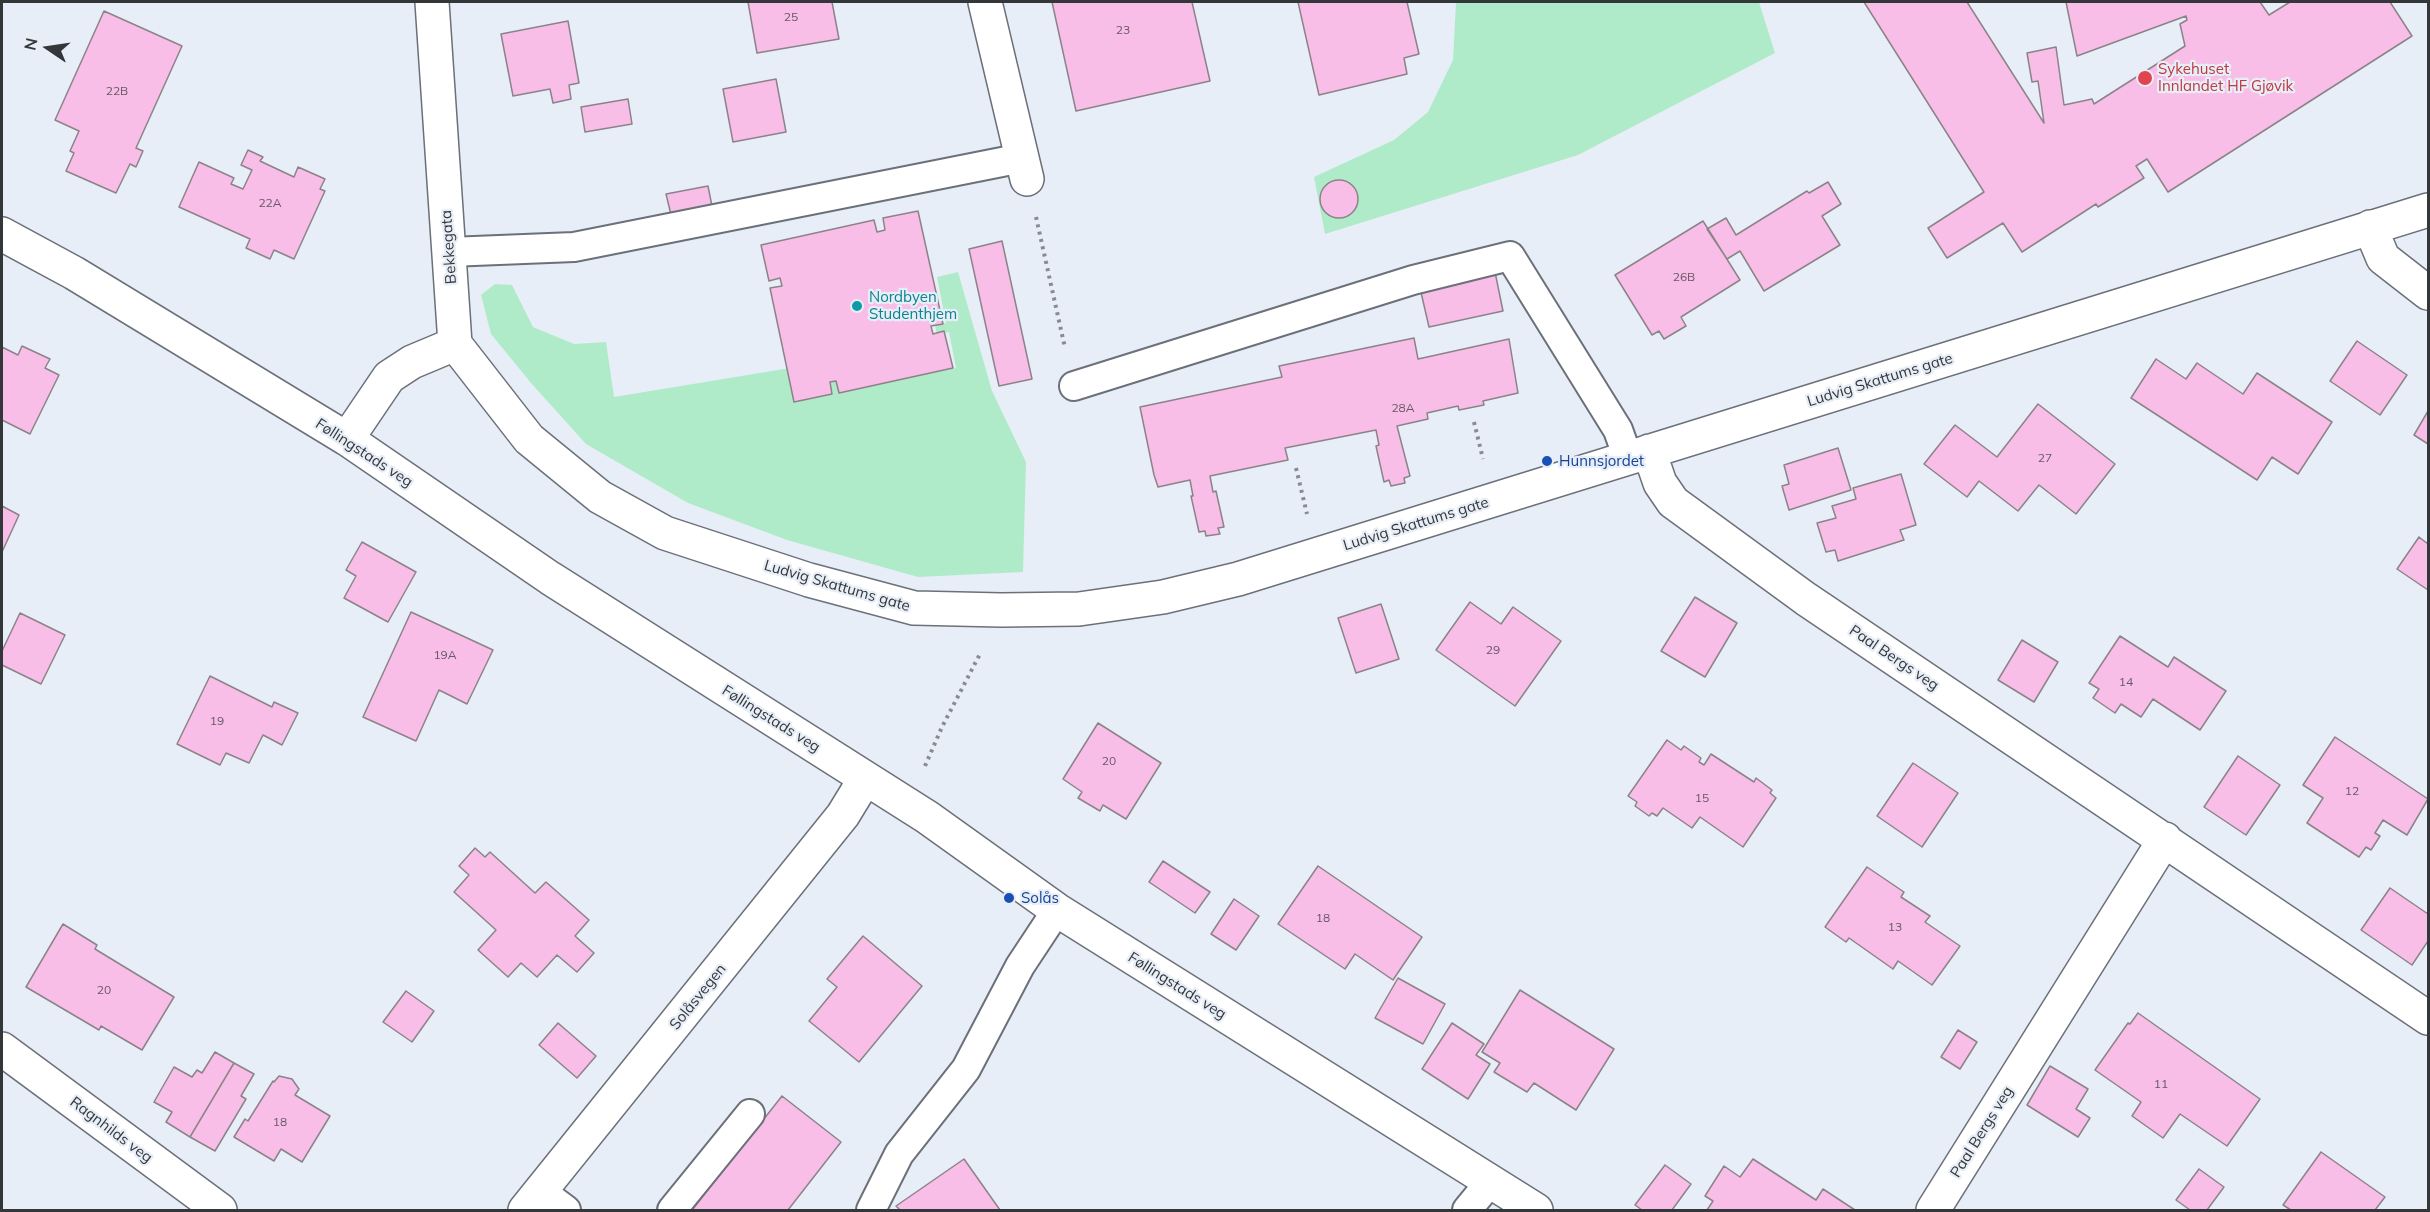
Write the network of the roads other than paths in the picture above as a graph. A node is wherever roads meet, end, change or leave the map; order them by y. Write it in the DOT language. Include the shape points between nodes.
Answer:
graph roads {
  1 [pos="432,2"];
  2 [pos="985,2"];
  3 [pos="1025,169"];
  4 [pos="2428,210"];
  5 [pos="2370,227"];
  6 [pos="2,234"];
  7 [pos="449,252"];
  8 [pos="2428,293"];
  9 [pos="455,344"];
  10 [pos="1074,386"];
  11 [pos="347,440"];
  12 [pos="1638,454"];
  13 [pos="865,779"];
  14 [pos="2165,839"];
  15 [pos="1058,909"];
  16 [pos="2428,1018"];
  17 [pos="2,1049"];
  18 [pos="750,1114"];
  19 [pos="1490,1182"];
  20 [pos="545,1204"];
  21 [pos="220,1210"];
  22 [pos="672,1210"];
  23 [pos="871,1210"];
  24 [pos="1467,1210"];
  25 [pos="1536,1210"];
  26 [pos="1933,1210"];
  1 -- 7 [label="street, Bekkegata"];
  2 -- 3 [label="street"];
  3 -- 7 [label="lane" via="574,247"];
  4 -- 5 [label="street, Ludvig Skattums gate"];
  5 -- 8 [label="street" via="2383,258"];
  5 -- 12 [label="street, Ludvig Skattums gate"];
  6 -- 11 [label="street, Føllingstads veg" via="74,273"];
  7 -- 9 [label="street, Bekkegata"];
  9 -- 11 [label="street" via="412,362 389,377"];
  9 -- 12 [label="street, Ludvig Skattums gate" via="529,439 600,496 665,533 809,580 914,608 1079,609 1163,597 1238,579"];
  10 -- 12 [label="lane" via="1413,280 1510,256 1618,430"];
  11 -- 13 [label="street, Føllingstads veg" via="550,578"];
  12 -- 14 [label="street, Paal Bergs veg" via="1673,502 1806,599"];
  13 -- 15 [label="street, Føllingstads veg" via="936,823"];
  13 -- 20 [label="street, Solåsvegen" via="843,815"];
  14 -- 16 [label="street, Paal Bergs veg"];
  14 -- 26 [label="street, Paal Bergs veg"];
  15 -- 19 [label="street, Føllingstads veg"];
  15 -- 23 [label="lane" via="1020,966 966,1069 899,1154"];
  17 -- 21 [label="street, Ragnhilds veg"];
  18 -- 22 [label="lane"];
  19 -- 24 [label="lane"];
  19 -- 25 [label="street, Føllingstads veg"];
}
